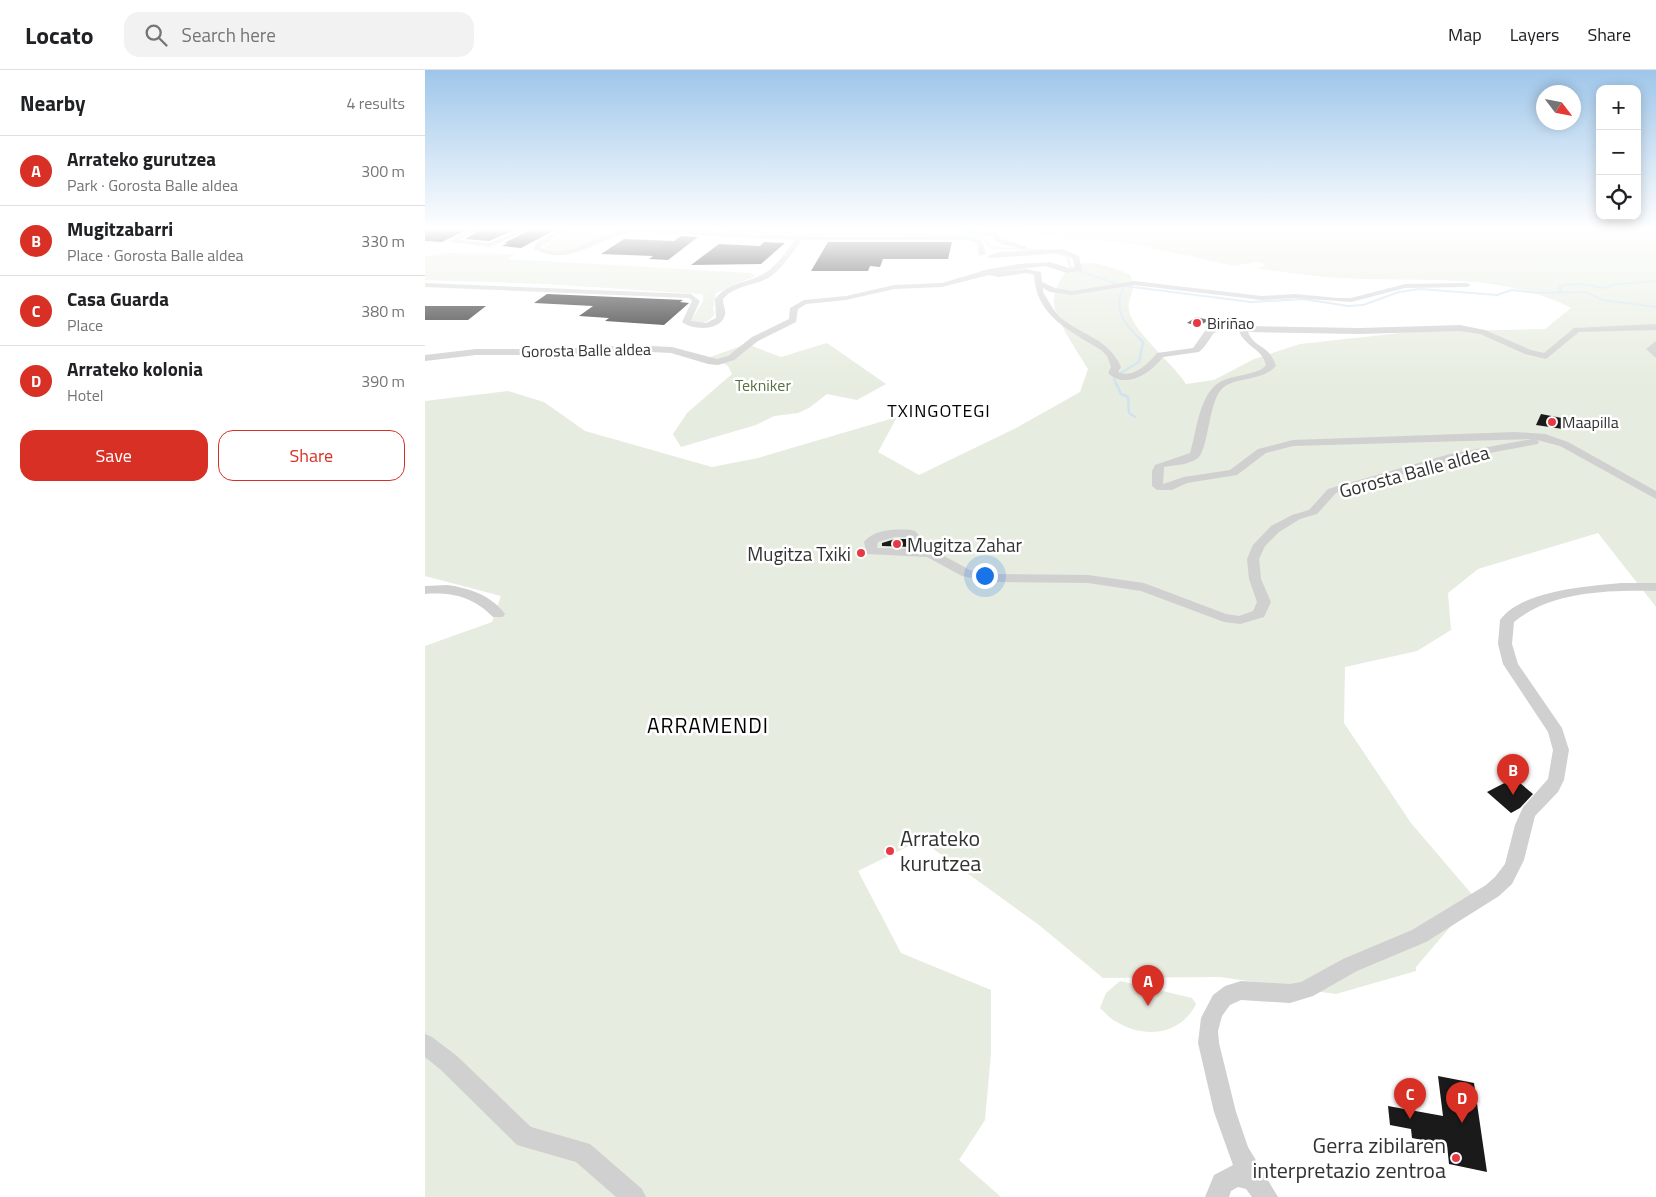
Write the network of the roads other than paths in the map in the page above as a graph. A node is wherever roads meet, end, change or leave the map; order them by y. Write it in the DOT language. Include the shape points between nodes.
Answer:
graph roads {
  1 [pos="746,282"];
  2 [pos="955,282"];
  3 [pos="1037,282"];
  4 [pos="425,285"];
  5 [pos="1467,285"];
  6 [pos="1656,327"];
  7 [pos="1243,329"];
  8 [pos="1656,344"];
  9 [pos="1656,355"];
  10 [pos="425,358"];
  11 [pos="1554,440"];
  12 [pos="1656,496"];
  13 [pos="929,553"];
  14 [pos="1656,587"];
  15 [pos="425,590"];
  16 [pos="498,614"];
  17 [pos="425,1044"];
  18 [pos="1252,1184"];
  19 [pos="634,1197"];
  20 [pos="1217,1197"];
  1 -- 4 [label="street" via="722,294 718,302 721,316 714,322 692,325 686,322 696,301 691,296"];
  2 -- 10 [label="street, Gorosta Balle aldea" via="894,287 846,298 804,302 795,308 793,320 788,324 755,339 731,358 718,362 672,350 630,348 476,352"];
  3 -- 5 [label="street, Gorosta Balle aldea" via="1053,290 1072,293 1134,283 1262,298 1295,296 1338,300 1351,300 1405,286"];
  3 -- 7 [label="street" via="1039,292 1057,318 1109,352 1116,367 1113,373 1119,377 1138,375 1164,354 1199,349 1213,329"];
  6 -- 7 [label="street" via="1577,330 1546,356 1481,332 1460,328 1367,331"];
  7 -- 11 [label="street, Gorosta Balle aldea" via="1249,343 1267,355 1271,366 1266,371 1217,389 1211,399 1195,455 1187,460 1160,465 1157,471 1161,488 1172,487 1184,480 1233,473 1262,451 1293,443 1515,435"];
  8 -- 9 [label="street" via="1650,349"];
  11 -- 12 [label="street, Gorosta Balle aldea"];
  11 -- 13 [label="street, Gorosta Balle aldea" via="1450,457 1332,490 1313,512 1275,529 1259,545 1253,559 1255,579 1263,602 1259,614 1240,620 1224,618 1144,587 1088,579 993,578 966,573"];
  14 -- 18 [label="street" via="1605,589 1550,598 1521,608 1507,620 1505,636 1513,674 1547,715 1562,750 1554,785 1548,795 1530,809 1515,864 1497,888 1418,937 1352,965 1313,987 1284,994 1240,990 1223,998 1211,1015 1209,1051 1239,1154"];
  15 -- 16 [label="street" via="465,591 487,603"];
  17 -- 19 [label="street" via="525,1137 582,1152"];
  18 -- 20 [label="street" via="1222,1183"];
}
